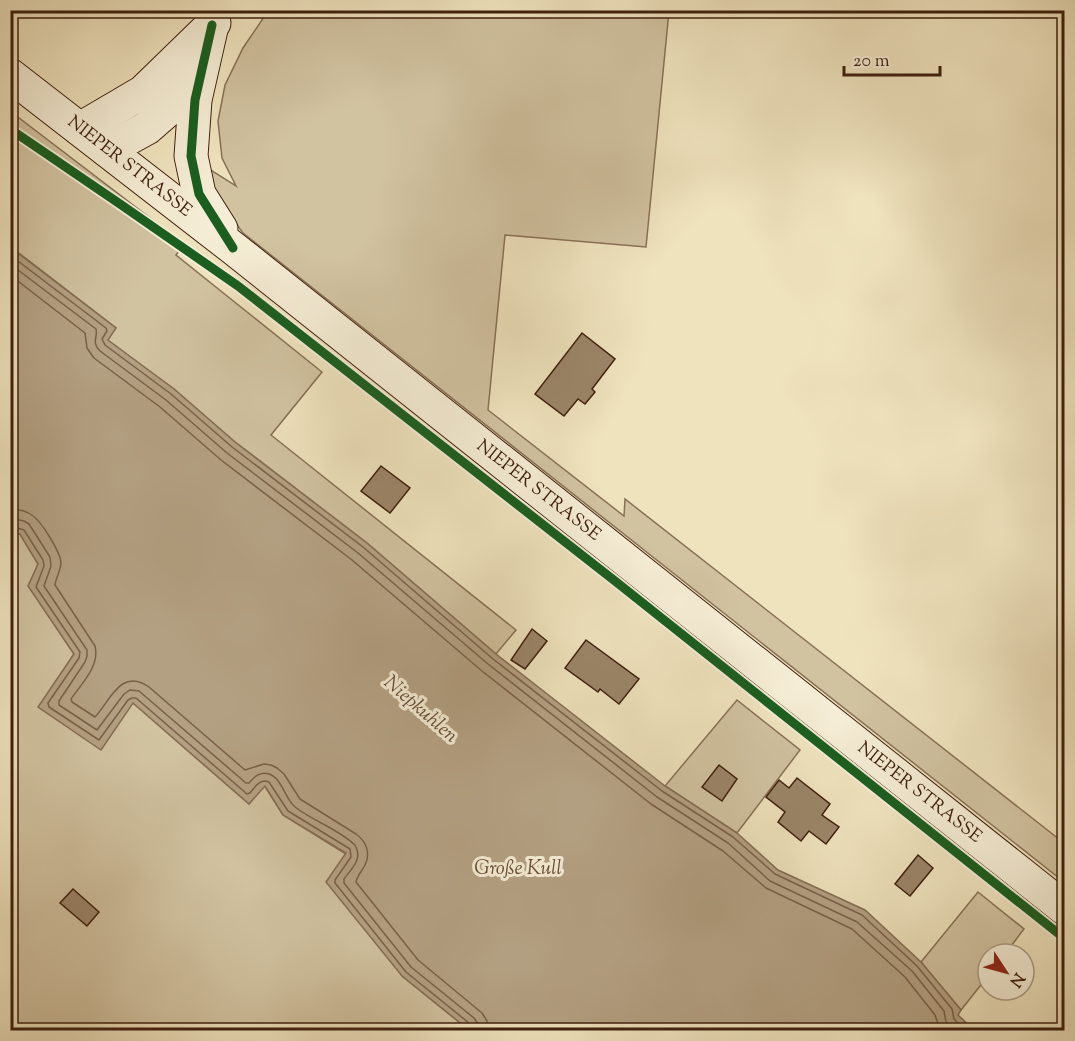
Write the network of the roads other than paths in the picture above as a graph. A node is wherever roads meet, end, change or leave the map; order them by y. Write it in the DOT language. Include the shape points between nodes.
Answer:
graph roads {
  1 [pos="218,18"];
  2 [pos="10,75"];
  3 [pos="80,129"];
  4 [pos="107,150"];
  5 [pos="233,248"];
  6 [pos="1065,908"];
  1 -- 3 [label="main road" via="143,92"];
  1 -- 4 [label="main road" via="177,101 147,128"];
  1 -- 5 [label="main road" via="195,100 191,156 199,194"];
  2 -- 3 [label="main road, NIEPER STRASSE"];
  3 -- 4 [label="main road, NIEPER STRASSE"];
  4 -- 5 [label="main road, NIEPER STRASSE"];
  5 -- 6 [label="main road, NIEPER STRASSE"];
}
